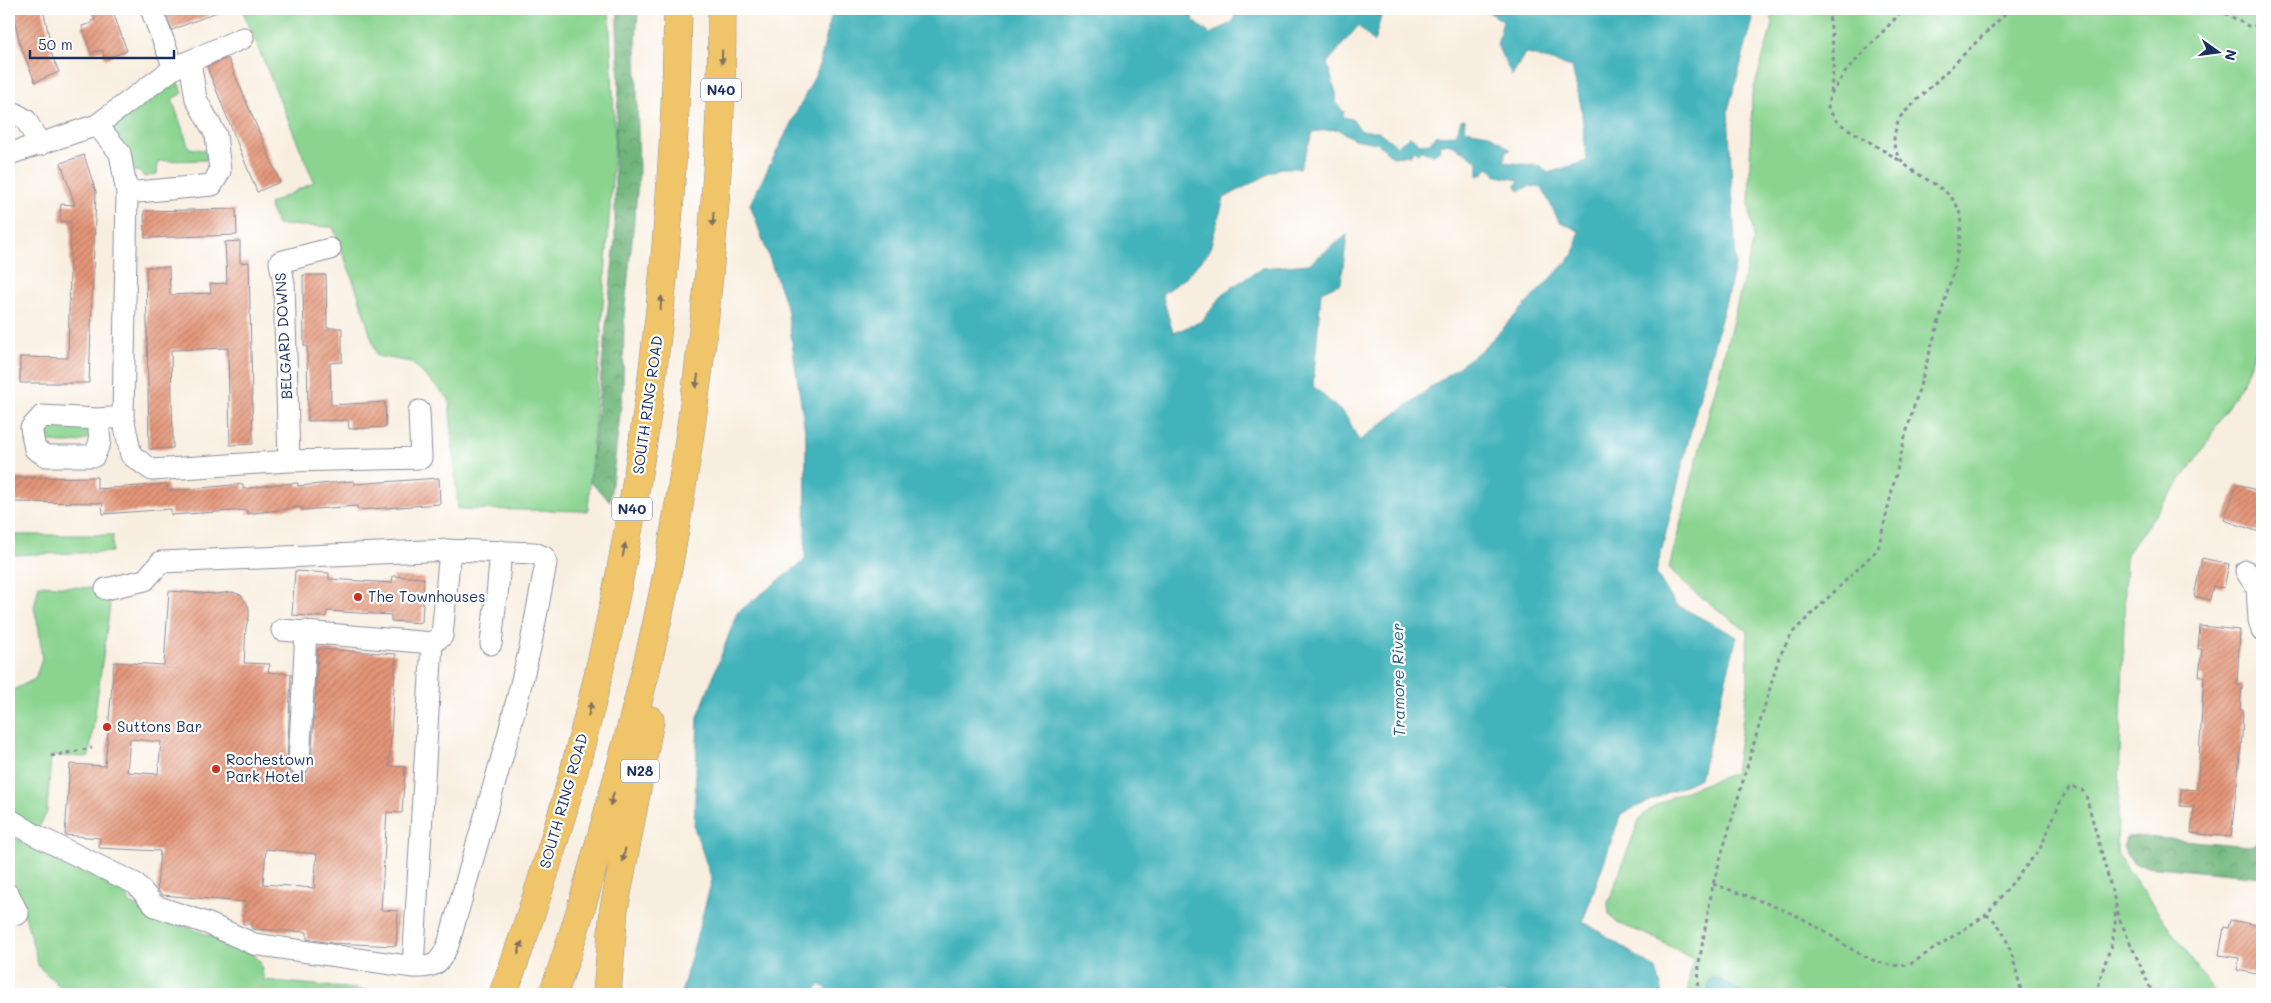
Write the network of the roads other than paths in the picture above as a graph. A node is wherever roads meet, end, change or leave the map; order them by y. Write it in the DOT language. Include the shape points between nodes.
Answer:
graph roads {
  1 [pos="151,9"];
  2 [pos="678,9"];
  3 [pos="722,9"];
  4 [pos="243,38"];
  5 [pos="182,64"];
  6 [pos="9,110"];
  7 [pos="97,125"];
  8 [pos="40,145"];
  9 [pos="9,154"];
  10 [pos="127,193"];
  11 [pos="330,249"];
  12 [pos="419,411"];
  13 [pos="123,417"];
  14 [pos="98,419"];
  15 [pos="288,462"];
  16 [pos="672,548"];
  17 [pos="450,550"];
  18 [pos="501,551"];
  19 [pos="2246,571"];
  20 [pos="106,589"];
  21 [pos="282,630"];
  22 [pos="306,631"];
  23 [pos="2262,631"];
  24 [pos="432,643"];
  25 [pos="491,644"];
  26 [pos="299,764"];
  27 [pos="9,819"];
  28 [pos="9,895"];
  29 [pos="18,914"];
  30 [pos="413,967"];
  31 [pos="503,994"];
  32 [pos="553,994"];
  33 [pos="607,994"];
  1 -- 5 [label="street"];
  31 -- 2 [label="highway, SOUTH RING ROAD / N40, one-way" via="556,838 599,677 638,480 657,352 670,212"];
  3 -- 16 [label="highway, N40, one-way" via="717,180 699,374"];
  4 -- 5 [label="street"];
  5 -- 7 [label="street"];
  5 -- 10 [label="street" via="216,135 220,171 212,185"];
  6 -- 8 [label="street" via="26,120"];
  7 -- 8 [label="street"];
  7 -- 10 [label="street" via="120,153"];
  8 -- 9 [label="street"];
  10 -- 13 [label="street"];
  11 -- 15 [label="street, BELGARD DOWNS" via="280,262 284,284"];
  12 -- 15 [label="street" via="421,458"];
  13 -- 14 [label="street"];
  13 -- 15 [label="street" via="131,455 152,470"];
  16 -- 32 [label="highway, N40, one-way" via="640,696 600,842"];
  16 -- 33 [label="highway, N28, one-way" via="653,707 614,909"];
  17 -- 18 [label="street"];
  17 -- 20 [label="street" via="161,562 145,580"];
  17 -- 24 [label="street" via="442,636"];
  18 -- 25 [label="street"];
  18 -- 30 [label="street" via="534,552 544,557 546,563 530,648 448,946 436,965"];
  19 -- 23 [label="street" via="2257,588"];
  21 -- 22 [label="street"];
  22 -- 24 [label="street"];
  22 -- 26 [label="street"];
  24 -- 30 [label="street"];
  27 -- 30 [label="street" via="136,884 155,906 209,924 254,944"];
  28 -- 29 [label="street"];
}
